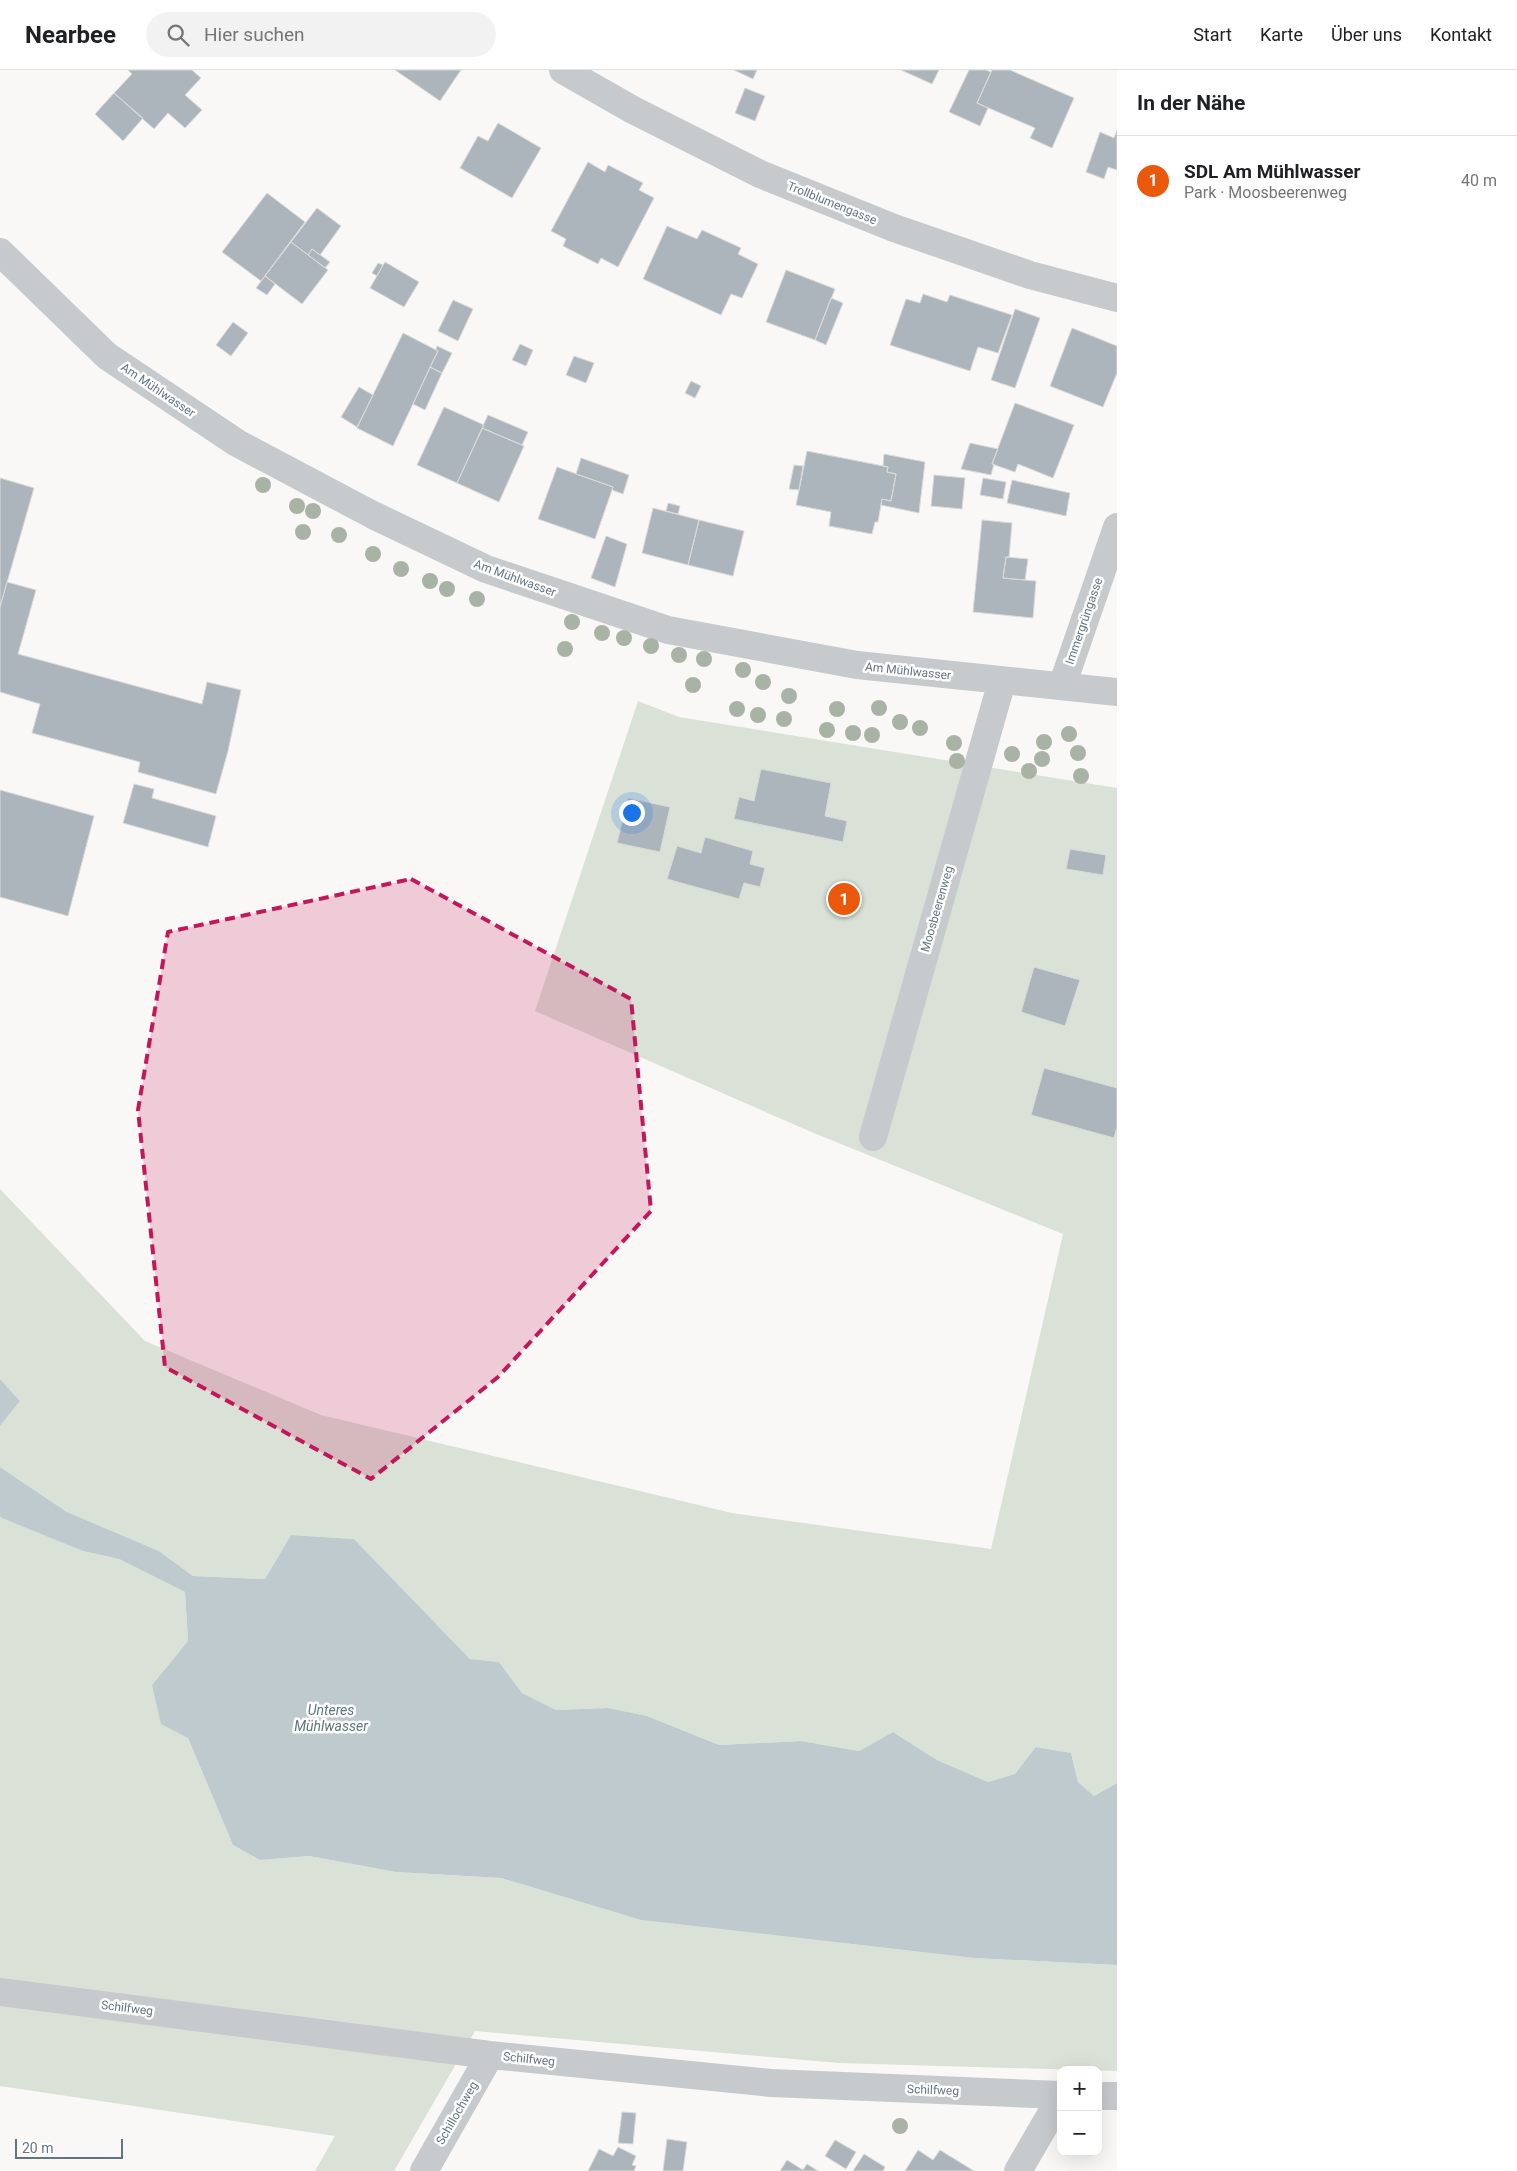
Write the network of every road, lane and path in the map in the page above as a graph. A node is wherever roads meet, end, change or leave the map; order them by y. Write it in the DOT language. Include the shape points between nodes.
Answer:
graph roads {
  1 [pos="563,70"];
  2 [pos="0,252"];
  3 [pos="1117,298"];
  4 [pos="1117,527"];
  5 [pos="1002,681"];
  6 [pos="1062,686"];
  7 [pos="1117,692"];
  8 [pos="872,1137"];
  9 [pos="0,1992"];
  10 [pos="490,2055"];
  11 [pos="1057,2096"];
  12 [pos="1102,2096"];
  13 [pos="1117,2096"];
  14 [pos="1057,2103"];
  15 [pos="424,2171"];
  16 [pos="1018,2171"];
  1 -- 3 [label="street, Trollblumengasse" via="633,110 760,174 894,228 1030,274"];
  2 -- 5 [label="street, Am Mühlwasser" via="107,356 229,438 373,515 486,569 668,630 856,665"];
  4 -- 6 [label="street, Immergrüngasse"];
  5 -- 6 [label="street, Am Mühlwasser"];
  5 -- 8 [label="street, Moosbeerenweg"];
  6 -- 7 [label="street, Am Mühlwasser"];
  9 -- 10 [label="street, Schilfweg"];
  10 -- 11 [label="street, Schilfweg" via="771,2083"];
  10 -- 15 [label="street, Schillochweg"];
  12 -- 13 [label="street"];
  14 -- 16 [label="street"];
}
